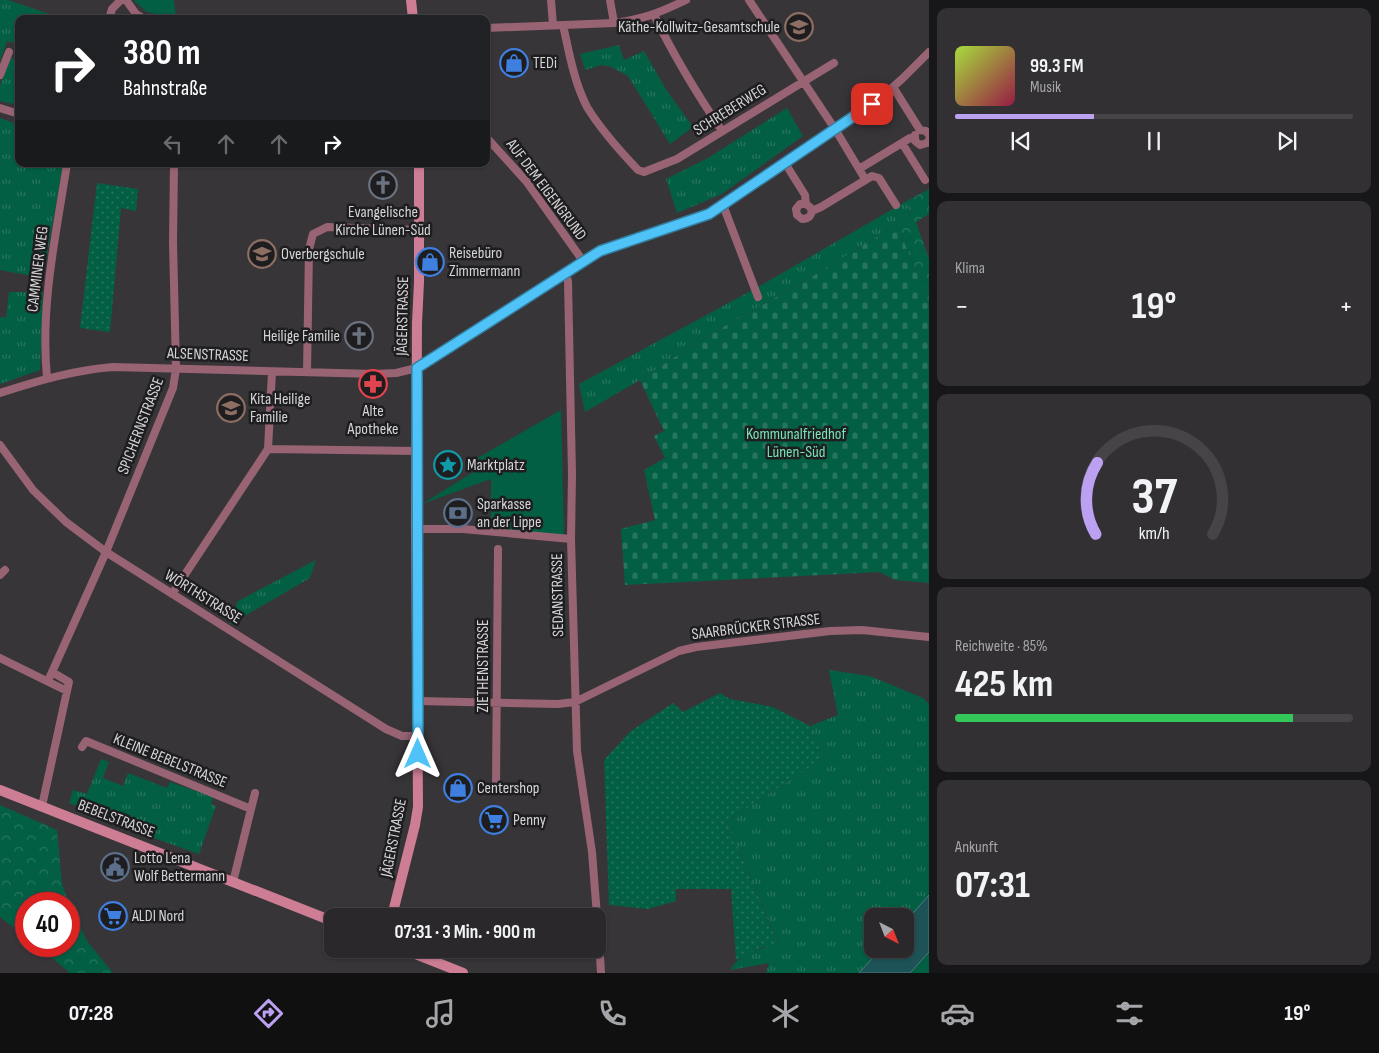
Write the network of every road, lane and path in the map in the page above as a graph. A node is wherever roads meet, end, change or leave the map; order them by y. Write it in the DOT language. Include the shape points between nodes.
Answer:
graph roads {
  1 [pos="122,0"];
  2 [pos="126,0"];
  3 [pos="411,0"];
  4 [pos="551,0"];
  5 [pos="610,0"];
  6 [pos="686,0"];
  7 [pos="749,0"];
  8 [pos="110,15"];
  9 [pos="138,15"];
  10 [pos="413,15"];
  11 [pos="654,15"];
  12 [pos="614,23"];
  13 [pos="553,25"];
  14 [pos="563,25"];
  15 [pos="490,28"];
  16 [pos="8,52"];
  17 [pos="929,52"];
  18 [pos="834,63"];
  19 [pos="0,75"];
  20 [pos="803,81"];
  21 [pos="893,87"];
  22 [pos="0,108"];
  23 [pos="15,113"];
  24 [pos="835,130"];
  25 [pos="920,130"];
  26 [pos="722,131"];
  27 [pos="929,135"];
  28 [pos="915,138"];
  29 [pos="929,140"];
  30 [pos="490,142"];
  31 [pos="902,143"];
  32 [pos="785,163"];
  33 [pos="67,167"];
  34 [pos="174,167"];
  35 [pos="419,167"];
  36 [pos="859,170"];
  37 [pos="865,180"];
  38 [pos="925,180"];
  39 [pos="806,204"];
  40 [pos="723,205"];
  41 [pos="896,205"];
  42 [pos="812,211"];
  43 [pos="418,230"];
  44 [pos="583,261"];
  45 [pos="565,273"];
  46 [pos="758,297"];
  47 [pos="417,368"];
  48 [pos="176,369"];
  49 [pos="272,372"];
  50 [pos="307,372"];
  51 [pos="47,378"];
  52 [pos="0,393"];
  53 [pos="0,444"];
  54 [pos="268,449"];
  55 [pos="417,451"];
  56 [pos="416,529"];
  57 [pos="571,539"];
  58 [pos="498,549"];
  59 [pos="106,552"];
  60 [pos="172,594"];
  61 [pos="929,637"];
  62 [pos="0,658"];
  63 [pos="52,672"];
  64 [pos="48,681"];
  65 [pos="67,691"];
  66 [pos="418,701"];
  67 [pos="496,702"];
  68 [pos="574,702"];
  69 [pos="419,736"];
  70 [pos="82,747"];
  71 [pos="496,784"];
  72 [pos="0,790"];
  73 [pos="255,793"];
  74 [pos="42,806"];
  75 [pos="251,809"];
  76 [pos="233,882"];
  77 [pos="394,908"];
  78 [pos="596,908"];
  79 [pos="324,918"];
  80 [pos="425,958"];
  81 [pos="600,958"];
  82 [pos="463,973"];
  83 [pos="601,973"];
  1 -- 8 [label="street"];
  2 -- 9 [label="street"];
  3 -- 10 [label="street"];
  4 -- 13 [label="street"];
  5 -- 12 [label="street"];
  6 -- 11 [label="street"];
  7 -- 20 [label="street"];
  11 -- 12 [label="street"];
  11 -- 26 [label="street" via="702,103"];
  12 -- 14 [label="street"];
  13 -- 14 [label="street"];
  13 -- 15 [label="street"];
  14 -- 26 [label="street, SCHREBERWEG" via="577,82 587,106 611,141 638,170 644,172 677,159"];
  16 -- 19 [label="street"];
  17 -- 21 [label="street"];
  18 -- 20 [label="street, SCHREBERWEG"];
  20 -- 24 [label="street"];
  20 -- 26 [label="street, SCHREBERWEG"];
  21 -- 24 [label="street"];
  21 -- 25 [label="street"];
  22 -- 23 [label="street"];
  24 -- 32 [label="street"];
  24 -- 36 [label="street"];
  25 -- 27 [label="street"];
  25 -- 28 [label="street"];
  28 -- 29 [label="street" via="920,145"];
  28 -- 31 [label="street"];
  30 -- 44 [label="street, AUF DEM EIGENGRUND" via="526,181"];
  31 -- 36 [label="street"];
  31 -- 38 [label="street"];
  32 -- 39 [label="street" via="805,195"];
  32 -- 40 [label="street"];
  33 -- 51 [label="street, CAMMINER WEG" via="44,332"];
  34 -- 48 [label="street, SPICHERNSTRASSE"];
  35 -- 43 [label="street, JÄGERSTRASSE"];
  36 -- 37 [label="street"];
  37 -- 41 [label="street" via="872,176 879,178"];
  37 -- 42 [label="street"];
  39 -- 42 [label="street"];
  39 -- 42 [label="street" via="797,206 797,216 806,219"];
  40 -- 44 [label="street" via="697,219 606,248"];
  40 -- 46 [label="street"];
  43 -- 47 [label="street, JÄGERSTRASSE"];
  43 -- 50 [label="street" via="327,227 313,234 309,249"];
  44 -- 45 [label="street"];
  45 -- 47 [label="street"];
  45 -- 57 [label="street, SEDANSTRASSE" via="570,341"];
  47 -- 50 [label="street, ALSENSTRASSE" via="388,374"];
  47 -- 55 [label="street, JÄGERSTRASSE"];
  48 -- 49 [label="street, ALSENSTRASSE"];
  48 -- 51 [label="street, ALSENSTRASSE" via="106,367"];
  48 -- 59 [label="street, SPICHERNSTRASSE" via="168,403"];
  49 -- 50 [label="street, ALSENSTRASSE"];
  49 -- 54 [label="street"];
  51 -- 52 [label="street, ALSENSTRASSE"];
  53 -- 59 [label="street, WÖRTHSTRASSE" via="33,490 66,522"];
  54 -- 55 [label="street"];
  54 -- 60 [label="street"];
  55 -- 56 [label="street, JÄGERSTRASSE"];
  56 -- 57 [label="street" via="463,529"];
  56 -- 66 [label="street, JÄGERSTRASSE"];
  57 -- 68 [label="street, SEDANSTRASSE"];
  58 -- 67 [label="street, ZIETHENSTRASSE"];
  59 -- 60 [label="street, WÖRTHSTRASSE"];
  59 -- 63 [label="street, SPICHERNSTRASSE"];
  60 -- 69 [label="street, WÖRTHSTRASSE" via="386,729 402,736"];
  61 -- 68 [label="street, SAARBRÜCKER STRASSE" via="862,630 796,634 696,647 678,651"];
  62 -- 64 [label="street"];
  63 -- 64 [label="street, SPICHERNSTRASSE"];
  63 -- 65 [label="street" via="70,682"];
  64 -- 65 [label="street"];
  65 -- 74 [label="street"];
  66 -- 67 [label="street, SAARBRÜCKER STRASSE"];
  66 -- 69 [label="street, JÄGERSTRASSE"];
  67 -- 68 [label="street, SAARBRÜCKER STRASSE"];
  67 -- 71 [label="street, ZIETHENSTRASSE"];
  68 -- 78 [label="street, SEDANSTRASSE" via="576,751 592,852"];
  69 -- 77 [label="street, JÄGERSTRASSE" via="417,816"];
  70 -- 75 [label="street, KLEINE BEBELSTRASSE" via="86,742"];
  72 -- 74 [label="street, BEBELSTRASSE"];
  73 -- 75 [label="street"];
  74 -- 76 [label="street, BEBELSTRASSE"];
  75 -- 76 [label="street"];
  76 -- 79 [label="street, BEBELSTRASSE"];
  80 -- 82 [label="street"];
  81 -- 83 [label="street"];
}
